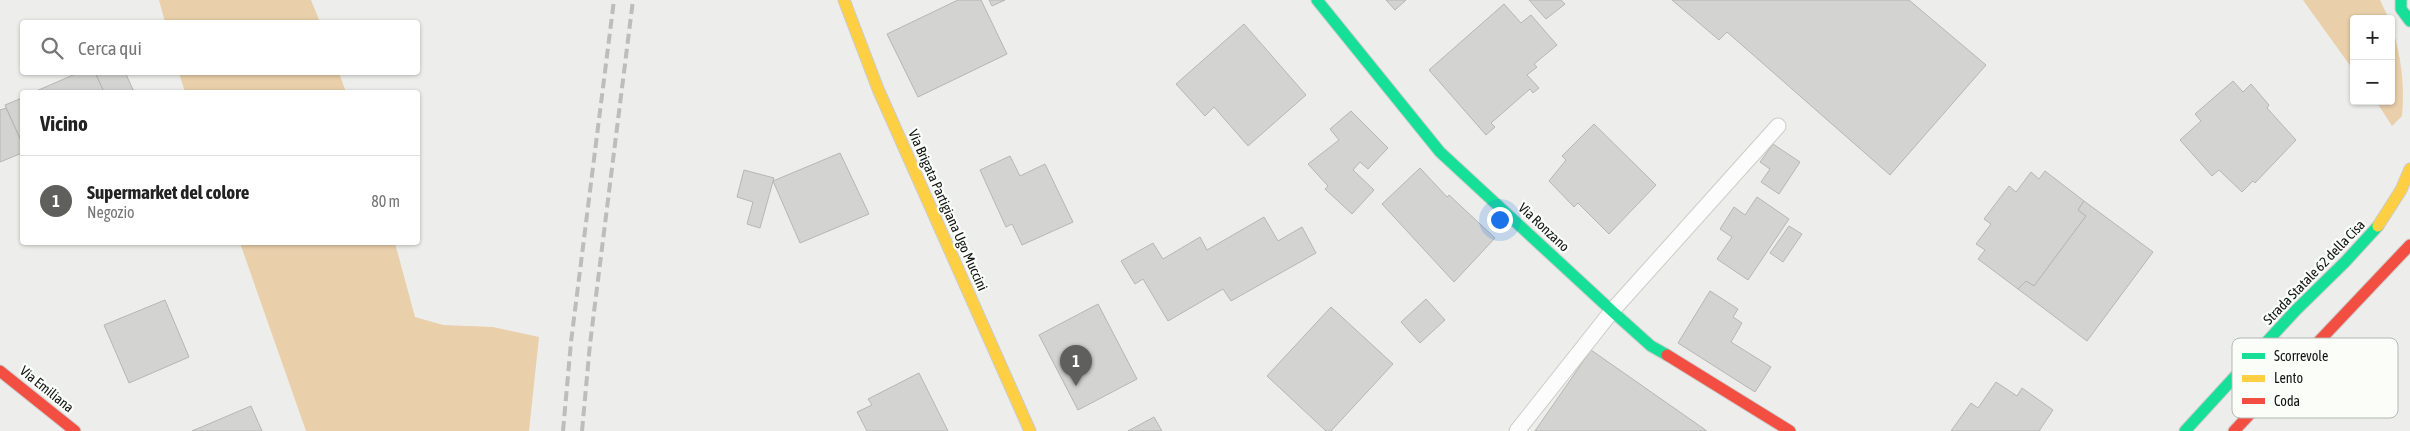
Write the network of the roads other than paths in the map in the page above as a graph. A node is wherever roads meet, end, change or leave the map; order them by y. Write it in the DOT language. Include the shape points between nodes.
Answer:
graph roads {
  1 [pos="844,0"];
  2 [pos="1317,0"];
  3 [pos="2399,3"];
  4 [pos="2410,21"];
  5 [pos="1778,126"];
  6 [pos="2410,169"];
  7 [pos="2410,245"];
  8 [pos="1612,311"];
  9 [pos="2271,338"];
  10 [pos="2322,338"];
  11 [pos="0,371"];
  12 [pos="2232,380"];
  13 [pos="2246,418"];
  14 [pos="75,431"];
  15 [pos="1030,431"];
  16 [pos="1517,431"];
  17 [pos="1790,431"];
  18 [pos="2185,431"];
  19 [pos="2234,431"];
  1 -- 15 [label="main road, Via Brigata Partigiana Ugo Muccini" via="878,89"];
  2 -- 8 [label="main road, Via Ronzano" via="1440,152"];
  3 -- 4 [label="main road"];
  5 -- 8 [label="lane"];
  6 -- 9 [label="main road, Strada Statale 62 della Cisa" via="2399,197 2375,230"];
  7 -- 10 [label="main road"];
  8 -- 16 [label="lane"];
  8 -- 17 [label="main road, Via Ronzano" via="1651,346"];
  11 -- 14 [label="main road, Via Emiliana"];
  12 -- 18 [label="main road, Strada Statale 62 della Cisa"];
  13 -- 19 [label="main road"];
}
